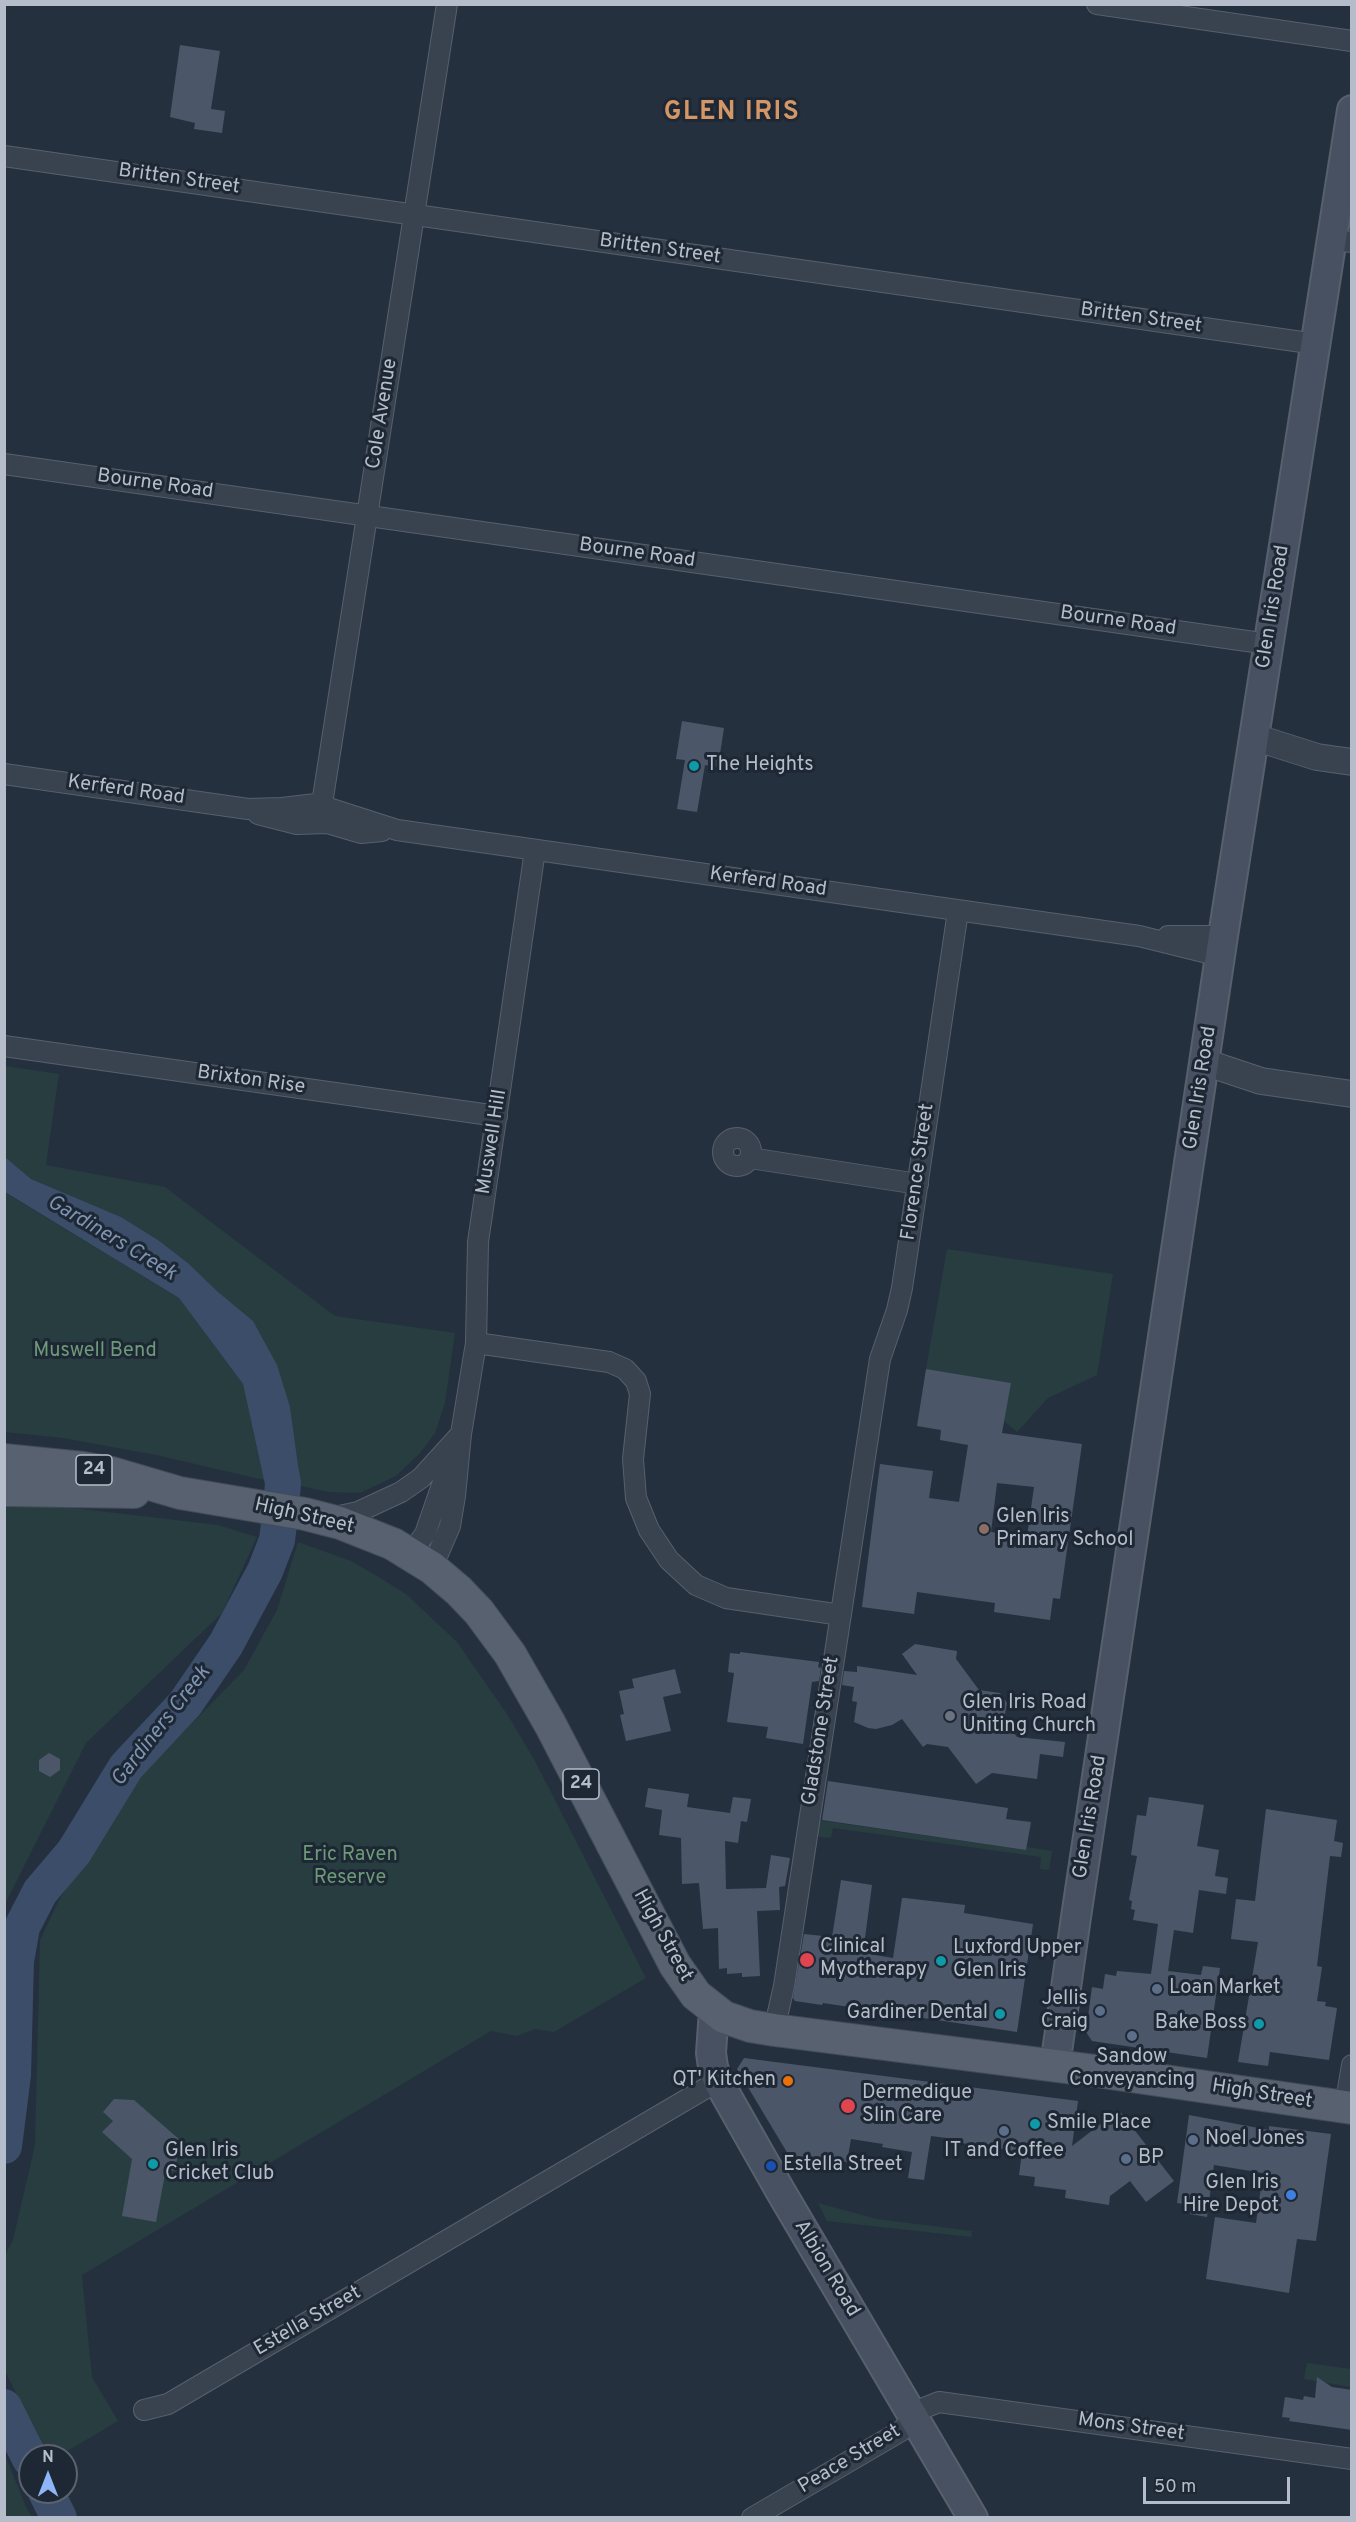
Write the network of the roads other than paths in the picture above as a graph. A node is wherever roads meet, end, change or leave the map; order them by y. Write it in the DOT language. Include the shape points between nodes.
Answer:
graph roads {
  1 [pos="447,4"];
  2 [pos="1097,4"];
  3 [pos="1352,41"];
  4 [pos="1352,110"];
  5 [pos="4,156"];
  6 [pos="414,215"];
  7 [pos="1342,241"];
  8 [pos="1316,344"];
  9 [pos="4,464"];
  10 [pos="368,515"];
  11 [pos="1268,644"];
  12 [pos="1252,748"];
  13 [pos="1352,762"];
  14 [pos="4,774"];
  15 [pos="320,814"];
  16 [pos="535,850"];
  17 [pos="958,911"];
  18 [pos="1222,946"];
  19 [pos="4,1046"];
  20 [pos="1203,1072"];
  21 [pos="1352,1094"];
  22 [pos="497,1116"];
  23 [pos="750,1158"];
  24 [pos="918,1184"];
  25 [pos="476,1342"];
  26 [pos="869,1431"];
  27 [pos="461,1434"];
  28 [pos="4,1460"];
  29 [pos="4,1490"];
  30 [pos="180,1493"];
  31 [pos="313,1516"];
  32 [pos="421,1561"];
  33 [pos="840,1615"];
  34 [pos="714,2010"];
  35 [pos="774,2030"];
  36 [pos="1352,2065"];
  37 [pos="1055,2066"];
  38 [pos="718,2081"];
  39 [pos="1348,2107"];
  40 [pos="144,2410"];
  41 [pos="914,2418"];
  42 [pos="1352,2459"];
  43 [pos="752,2517"];
  44 [pos="973,2517"];
  1 -- 6 [label="street, Cole Avenue"];
  2 -- 3 [label="street"];
  4 -- 7 [label="main road, Glen Iris Road"];
  5 -- 6 [label="street, Britten Street"];
  6 -- 8 [label="street, Britten Street"];
  6 -- 10 [label="street, Cole Avenue"];
  7 -- 8 [label="main road, Glen Iris Road"];
  8 -- 11 [label="main road, Glen Iris Road"];
  9 -- 10 [label="street, Bourne Road"];
  10 -- 11 [label="street, Bourne Road"];
  10 -- 15 [label="street, Cole Avenue"];
  11 -- 12 [label="main road, Glen Iris Road"];
  12 -- 13 [label="street"];
  12 -- 18 [label="main road, Glen Iris Road"];
  14 -- 15 [label="street, Kerferd Road" via="248,809 297,824"];
  15 -- 16 [label="street, Kerferd Road" via="397,830"];
  16 -- 17 [label="street, Kerferd Road"];
  16 -- 22 [label="street, Muswell Hill"];
  17 -- 18 [label="street, Kerferd Road"];
  17 -- 24 [label="street, Florence Street"];
  18 -- 20 [label="main road, Glen Iris Road"];
  19 -- 22 [label="street, Brixton Rise"];
  20 -- 21 [label="street"];
  20 -- 37 [label="main road, Glen Iris Road"];
  22 -- 25 [label="street, Muswell Hill" via="478,1242"];
  23 -- 24 [label="street"];
  24 -- 26 [label="street, Florence Street" via="902,1288 880,1359"];
  25 -- 27 [label="street, Muswell Hill"];
  25 -- 33 [label="street" via="609,1362 625,1369 636,1381 640,1394 633,1459 636,1498 649,1530 669,1560 696,1585 726,1598"];
  26 -- 33 [label="street, Gladstone Street"];
  27 -- 31 [label="street" via="421,1478 401,1492 358,1512"];
  27 -- 32 [label="street, Muswell Hill" via="425,1534"];
  27 -- 32 [label="street, Muswell Hill" via="450,1526"];
  28 -- 30 [label="main road, High Street / 24" via="93,1470"];
  29 -- 30 [label="main road, High Street / 24"];
  30 -- 31 [label="main road, High Street / 24"];
  31 -- 32 [label="main road, High Street / 24" via="367,1532"];
  32 -- 34 [label="main road, High Street / 24" via="459,1591 510,1654 669,1955 685,1982"];
  33 -- 35 [label="street, Gladstone Street"];
  34 -- 35 [label="main road, High Street / 24" via="736,2022"];
  34 -- 38 [label="main road, Albion Road" via="711,2053"];
  35 -- 37 [label="main road, High Street / 24"];
  36 -- 39 [label="street"];
  37 -- 39 [label="main road, High Street / 24"];
  38 -- 40 [label="street, Estella Street" via="168,2404"];
  38 -- 41 [label="main road, Albion Road"];
  41 -- 42 [label="street, Mons Street" via="924,2408 949,2403"];
  41 -- 43 [label="street, Peace Street" via="901,2431"];
  41 -- 44 [label="main road, Albion Road"];
}
